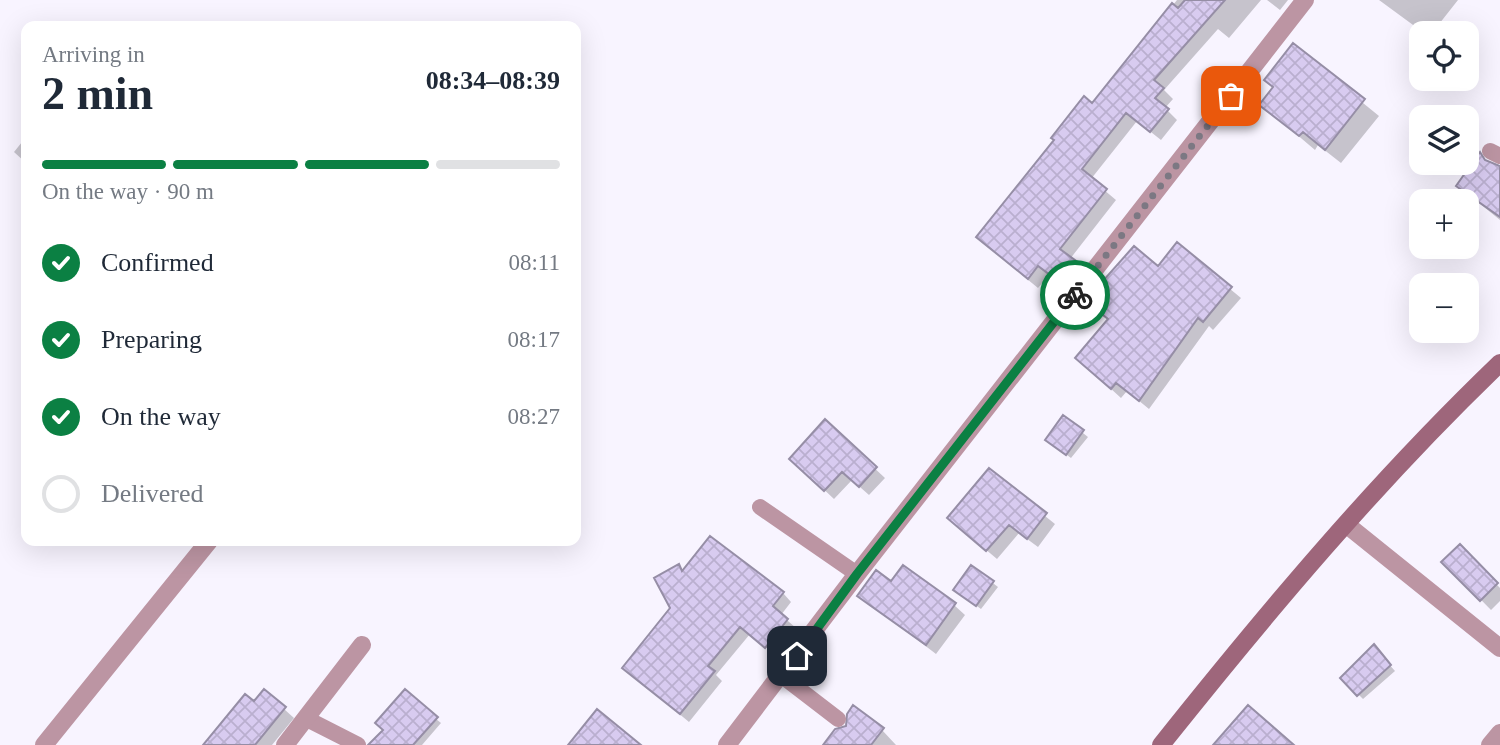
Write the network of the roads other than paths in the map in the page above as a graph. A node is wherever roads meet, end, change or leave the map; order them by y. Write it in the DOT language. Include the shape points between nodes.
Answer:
graph roads {
  1 [pos="1306,0"];
  2 [pos="1500,363"];
  3 [pos="760,507"];
  4 [pos="1347,525"];
  5 [pos="204,546"];
  6 [pos="857,574"];
  7 [pos="362,645"];
  8 [pos="1500,648"];
  9 [pos="782,676"];
  10 [pos="307,719"];
  11 [pos="838,719"];
  12 [pos="1500,733"];
  13 [pos="44,745"];
  14 [pos="285,745"];
  15 [pos="358,745"];
  16 [pos="727,745"];
  17 [pos="1161,745"];
  18 [pos="1490,745"];
  1 -- 6 [label="street"];
  2 -- 4 [label="street"];
  3 -- 6 [label="lane"];
  4 -- 8 [label="street"];
  4 -- 17 [label="street" via="1273,607"];
  5 -- 13 [label="street"];
  6 -- 9 [label="street"];
  7 -- 10 [label="street"];
  9 -- 11 [label="lane"];
  9 -- 16 [label="street"];
  10 -- 14 [label="street"];
  10 -- 15 [label="lane"];
  12 -- 18 [label="street"];
}
